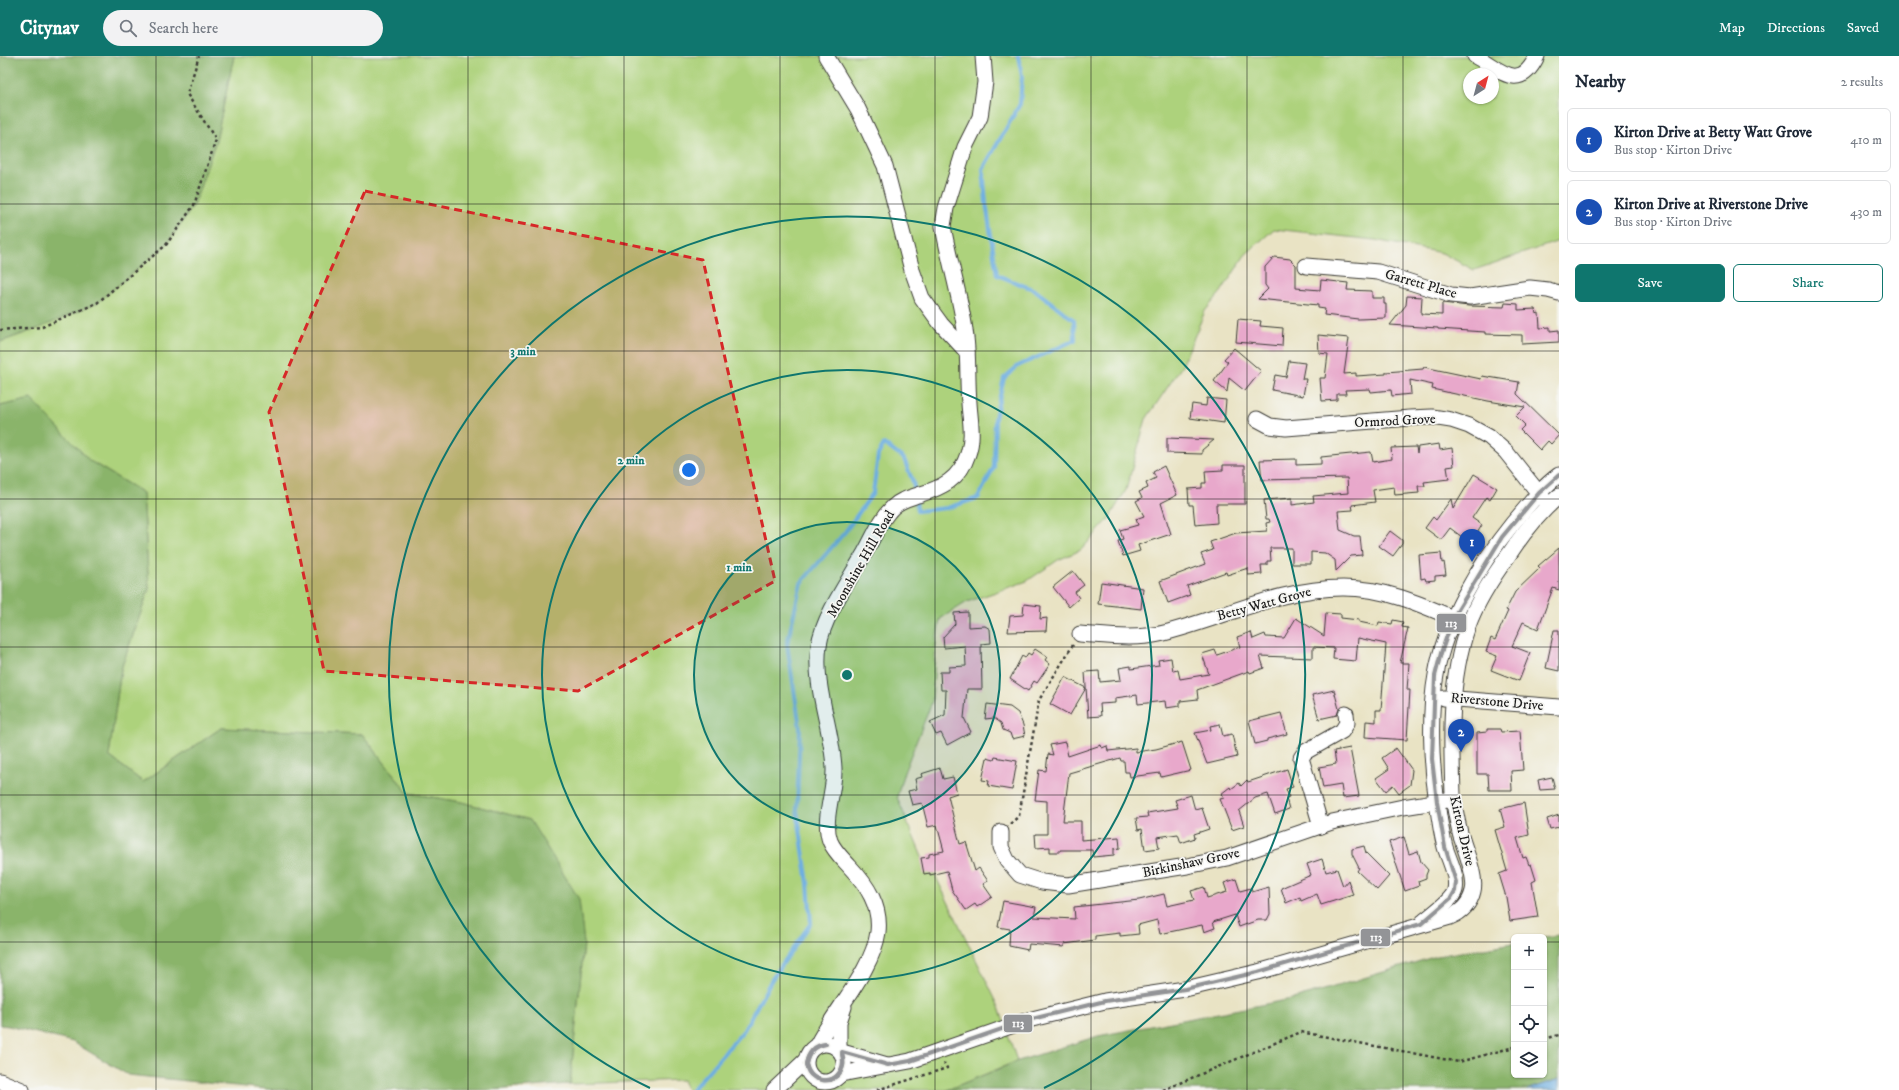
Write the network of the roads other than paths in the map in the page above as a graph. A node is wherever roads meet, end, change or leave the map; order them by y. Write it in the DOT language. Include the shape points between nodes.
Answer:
graph roads {
  1 [pos="826,56"];
  2 [pos="983,56"];
  3 [pos="1475,56"];
  4 [pos="1537,56"];
  5 [pos="1306,266"];
  6 [pos="1559,293"];
  7 [pos="967,352"];
  8 [pos="1257,419"];
  9 [pos="1559,475"];
  10 [pos="1539,493"];
  11 [pos="1554,500"];
  12 [pos="1453,618"];
  13 [pos="1468,624"];
  14 [pos="1080,634"];
  15 [pos="1434,697"];
  16 [pos="1454,698"];
  17 [pos="1559,707"];
  18 [pos="1346,714"];
  19 [pos="1454,799"];
  20 [pos="1437,802"];
  21 [pos="1321,826"];
  22 [pos="1001,832"];
  23 [pos="1421,924"];
  24 [pos="845,1002"];
  25 [pos="817,1045"];
  26 [pos="840,1050"];
  27 [pos="806,1060"];
  28 [pos="888,1065"];
  29 [pos="0,1081"];
  30 [pos="831,1081"];
  31 [pos="22,1090"];
  32 [pos="774,1090"];
  1 -- 7 [label="street" via="858,109 885,166 912,270 922,298 941,324"];
  2 -- 7 [label="street, Moonshine Hill Road" via="985,82 980,117 969,138 943,216 946,242 966,332"];
  3 -- 4 [label="street" via="1501,73 1519,76 1531,69"];
  5 -- 6 [label="street, Garrett Place" via="1378,272 1470,297 1530,288"];
  7 -- 24 [label="street, Moonshine Hill Road" via="971,430 968,454 959,473 938,489 895,505 884,517 837,601 819,644 821,692 834,766 828,824 830,841 871,893 878,922 874,947"];
  8 -- 10 [label="street, Ormrod Grove" via="1270,426 1286,428 1410,418 1432,417 1451,420 1470,426 1489,437 1511,457"];
  9 -- 10 [label="street, Kirton Drive"];
  10 -- 11 [label="street, Ormrod Grove"];
  10 -- 12 [label="street, Kirton Drive" via="1502,537"];
  11 -- 13 [label="street, Kirton Drive" via="1522,536 1501,566"];
  12 -- 13 [label="street, Betty Watt Grove"];
  12 -- 14 [label="street, Betty Watt Grove" via="1397,595 1344,588 1312,590 1283,596 1164,633 1132,638"];
  12 -- 15 [label="street, Kirton Drive" via="1438,664"];
  13 -- 16 [label="street, Kirton Drive" via="1456,672"];
  15 -- 16 [label="street, Riverstone Drive"];
  15 -- 20 [label="street, Kirton Drive" via="1432,759"];
  16 -- 17 [label="street, Riverstone Drive"];
  16 -- 19 [label="street, Kirton Drive"];
  18 -- 21 [label="street" via="1347,723 1342,731 1305,752 1301,758"];
  19 -- 20 [label="street, Birkinshaw Grove"];
  19 -- 23 [label="street, Kirton Drive" via="1460,832 1474,880 1474,890 1461,912"];
  20 -- 21 [label="street, Birkinshaw Grove"];
  20 -- 23 [label="street, Kirton Drive" via="1445,847 1456,882 1455,892"];
  21 -- 22 [label="street, Birkinshaw Grove" via="1227,858 1068,885 1042,882 1020,875 1007,860 1001,847"];
  23 -- 28 [label="street, Kirton Drive" via="1258,972 1185,989 1105,1001 1028,1020 939,1052"];
  24 -- 25 [label="street, Moonshine Hill Road"];
  24 -- 26 [label="street, Moonshine Hill Road" via="840,1022"];
  25 -- 26 [label="street" via="828,1044"];
  25 -- 27 [label="street"];
  26 -- 28 [label="street, Kirton Drive"];
  26 -- 30 [label="street" via="844,1063"];
  27 -- 30 [label="street" via="813,1077 824,1082"];
  27 -- 32 [label="street"];
  28 -- 30 [label="street, Kirton Drive"];
  29 -- 31 [label="street"];
}
